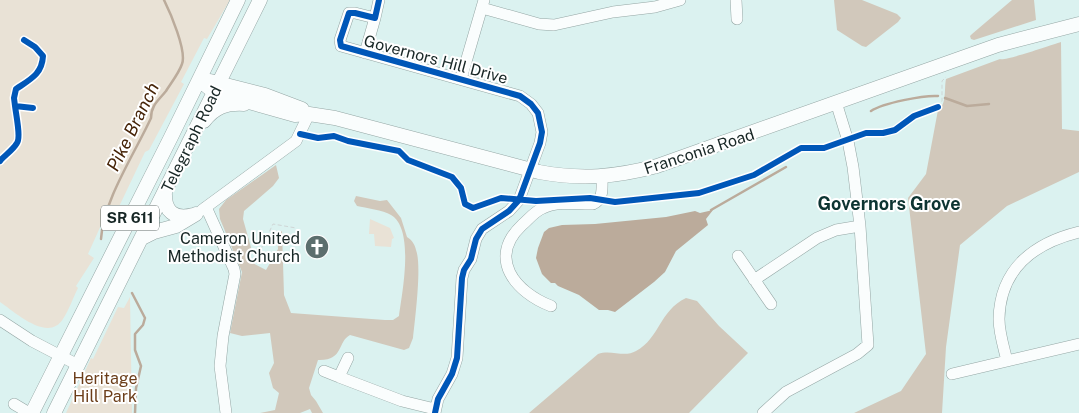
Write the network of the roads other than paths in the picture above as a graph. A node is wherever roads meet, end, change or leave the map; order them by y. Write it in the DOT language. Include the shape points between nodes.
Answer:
graph roads {
  1 [pos="238,0"];
  2 [pos="260,0"];
  3 [pos="379,0"];
  4 [pos="680,0"];
  5 [pos="736,0"];
  6 [pos="483,4"];
  7 [pos="374,18"];
  8 [pos="737,19"];
  9 [pos="1079,24"];
  10 [pos="234,53"];
  11 [pos="365,53"];
  12 [pos="461,79"];
  13 [pos="200,80"];
  14 [pos="217,87"];
  15 [pos="261,99"];
  16 [pos="836,102"];
  17 [pos="309,114"];
  18 [pos="183,153"];
  19 [pos="531,170"];
  20 [pos="602,177"];
  21 [pos="165,192"];
  22 [pos="201,211"];
  23 [pos="860,226"];
  24 [pos="1079,232"];
  25 [pos="142,238"];
  26 [pos="738,256"];
  27 [pos="754,280"];
  28 [pos="771,304"];
  29 [pos="551,306"];
  30 [pos="0,320"];
  31 [pos="1079,344"];
  32 [pos="60,356"];
  33 [pos="348,358"];
  34 [pos="1007,361"];
  35 [pos="78,365"];
  36 [pos="324,372"];
  37 [pos="952,374"];
  38 [pos="339,376"];
  39 [pos="14,404"];
  40 [pos="435,411"];
  41 [pos="31,413"];
  42 [pos="54,413"];
  43 [pos="226,413"];
  44 [pos="763,413"];
  1 -- 13 [label="main road, Telegraph Road / SR 611"];
  2 -- 10 [label="main road, Telegraph Road / SR 611"];
  3 -- 7 [label="street, Governors Hill Drive"];
  4 -- 6 [label="street" via="554,25 539,24"];
  5 -- 8 [label="street"];
  6 -- 12 [label="street"];
  7 -- 11 [label="street, Governors Hill Drive"];
  7 -- 11 [label="street, Governors Hill Drive" via="353,13 346,18 340,45"];
  9 -- 16 [label="main road, Franconia Road" via="998,45"];
  10 -- 14 [label="main road, Telegraph Road / SR 611"];
  10 -- 15 [label="main road" via="236,76"];
  11 -- 12 [label="street, Governors Hill Drive"];
  12 -- 19 [label="street, Governors Hill Drive" via="520,96 538,113 542,132"];
  13 -- 14 [label="main road, Franconia Road"];
  13 -- 32 [label="main road, Telegraph Road / SR 611"];
  14 -- 15 [label="main road, Franconia Road"];
  14 -- 18 [label="main road, Telegraph Road / SR 611"];
  15 -- 17 [label="main road, Franconia Road" via="295,115"];
  15 -- 18 [label="main road" via="213,110"];
  16 -- 20 [label="main road, Franconia Road" via="657,166"];
  16 -- 23 [label="street" via="850,153"];
  17 -- 19 [label="main road, Franconia Road"];
  17 -- 22 [label="street" via="296,141"];
  18 -- 21 [label="main road, Telegraph Road / SR 611"];
  19 -- 20 [label="main road, Franconia Road"];
  19 -- 40 [label="street, Governors Hill Drive" via="519,200 482,229 476,239 462,278 455,367"];
  20 -- 29 [label="street" via="602,193 598,202 559,204 540,209 518,229 507,248 506,260 514,277 528,295"];
  21 -- 22 [label="main road" via="166,206 175,215 183,217"];
  21 -- 25 [label="main road, Telegraph Road / SR 611"];
  22 -- 25 [label="main road" via="176,226"];
  22 -- 43 [label="street" via="235,274 220,366"];
  23 -- 27 [label="street" via="836,230 817,238"];
  23 -- 44 [label="street" via="868,345 786,392"];
  24 -- 34 [label="street" via="1039,246 1024,258 1011,276 1002,297 1000,319"];
  25 -- 35 [label="main road, Telegraph Road / SR 611"];
  26 -- 27 [label="street"];
  27 -- 28 [label="street"];
  30 -- 32 [label="street"];
  31 -- 34 [label="street"];
  32 -- 35 [label="street"];
  32 -- 41 [label="main road, Telegraph Road / SR 611"];
  33 -- 38 [label="street"];
  34 -- 37 [label="street"];
  35 -- 42 [label="main road, Telegraph Road / SR 611"];
  36 -- 38 [label="street"];
  38 -- 40 [label="street"];
  39 -- 41 [label="street"];
}
